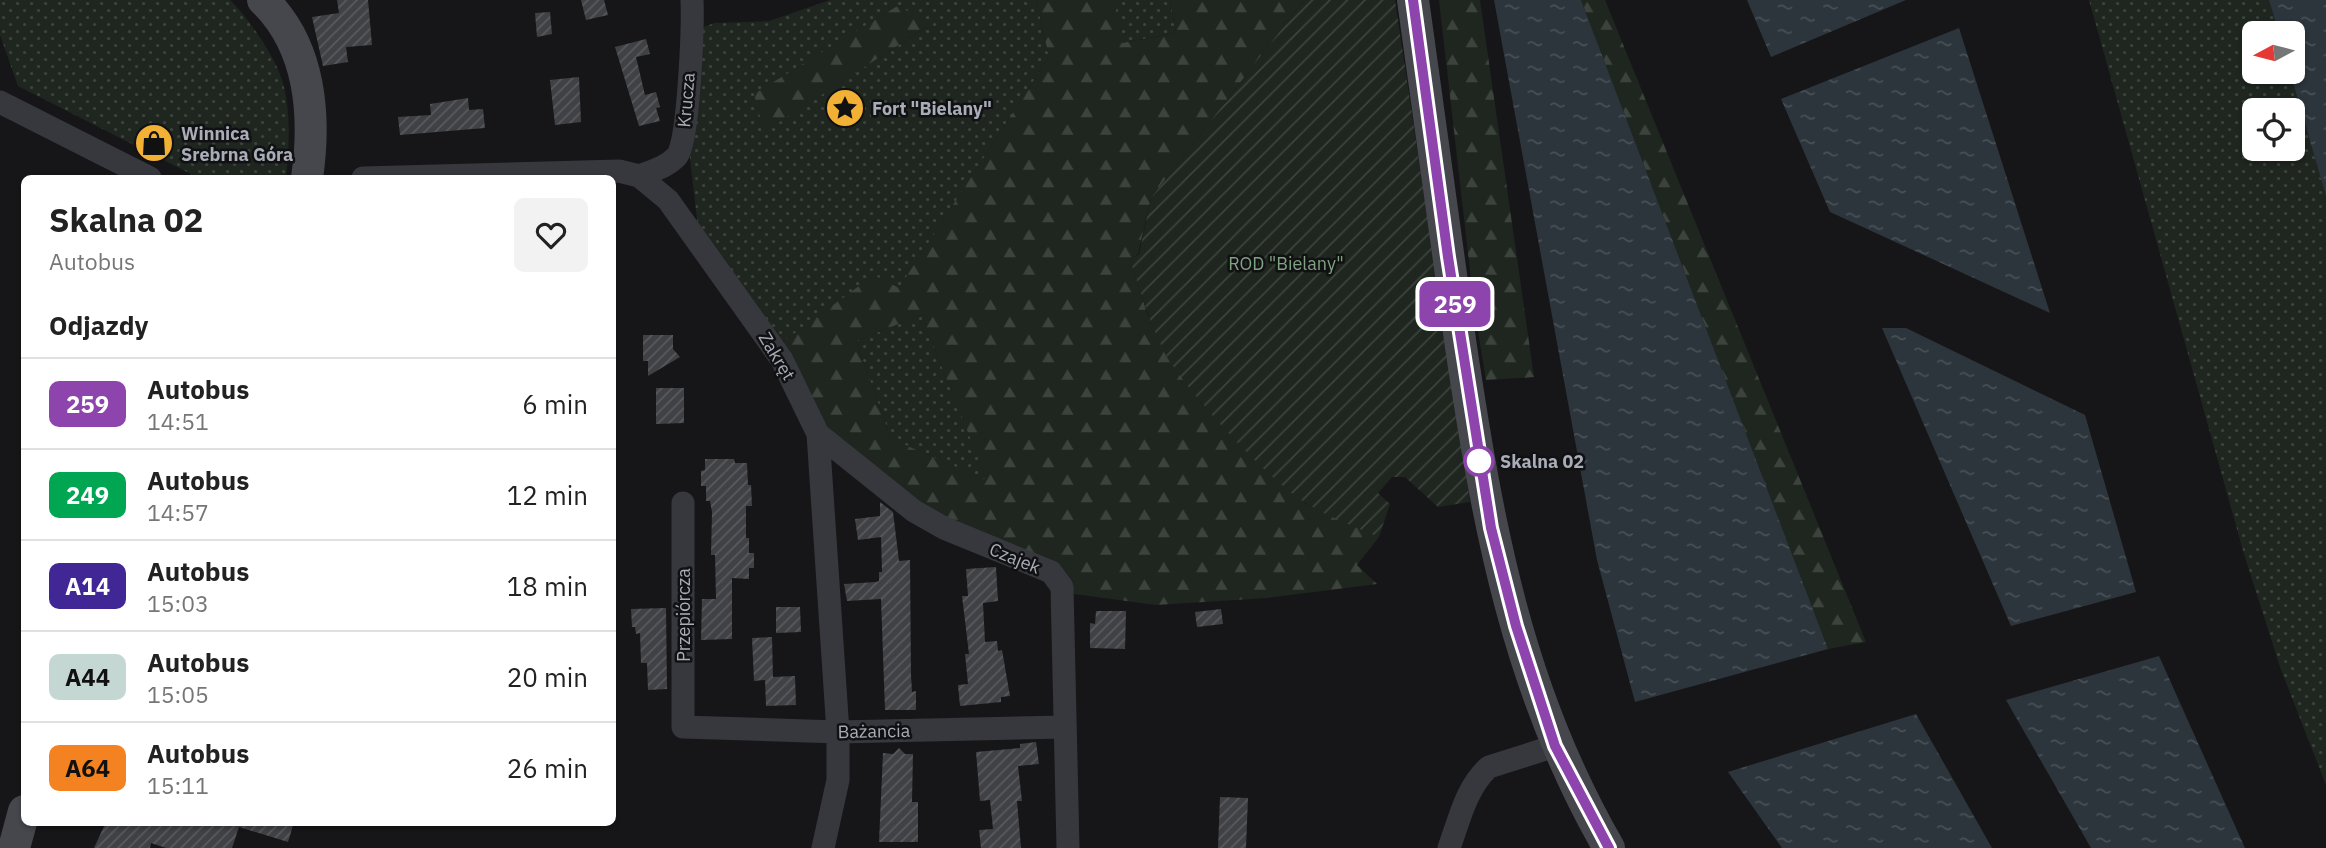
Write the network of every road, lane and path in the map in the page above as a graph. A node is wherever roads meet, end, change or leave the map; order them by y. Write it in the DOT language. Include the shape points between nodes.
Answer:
graph roads {
  1 [pos="263,0"];
  2 [pos="692,0"];
  3 [pos="1413,0"];
  4 [pos="0,102"];
  5 [pos="144,175"];
  6 [pos="307,175"];
  7 [pos="473,175"];
  8 [pos="639,176"];
  9 [pos="818,435"];
  10 [pos="683,503"];
  11 [pos="683,727"];
  12 [pos="1065,727"];
  13 [pos="838,732"];
  14 [pos="1555,746"];
  15 [pos="21,822"];
  16 [pos="14,848"];
  17 [pos="823,848"];
  18 [pos="1068,848"];
  19 [pos="1448,848"];
  20 [pos="1609,848"];
  1 -- 6 [label="main road" via="291,37 309,87"];
  2 -- 8 [label="street, Krucza" via="685,131 679,154"];
  3 -- 14 [label="main road" via="1491,528 1512,613"];
  4 -- 5 [label="street"];
  7 -- 8 [label="street" via="619,171"];
  8 -- 9 [label="street, Zakręt" via="668,200 764,333"];
  9 -- 12 [label="street, Czajek" via="914,511 1051,572 1062,587"];
  9 -- 13 [label="street, Zakręt"];
  10 -- 11 [label="street, Przepiórcza"];
  11 -- 13 [label="street, Bażancia"];
  12 -- 13 [label="street, Bażancia"];
  12 -- 18 [label="street, Czajek"];
  13 -- 17 [label="street, Zakręt" via="838,780"];
  14 -- 19 [label="street" via="1489,767 1481,774"];
  14 -- 20 [label="main road"];
  15 -- 16 [label="main road"];
}
